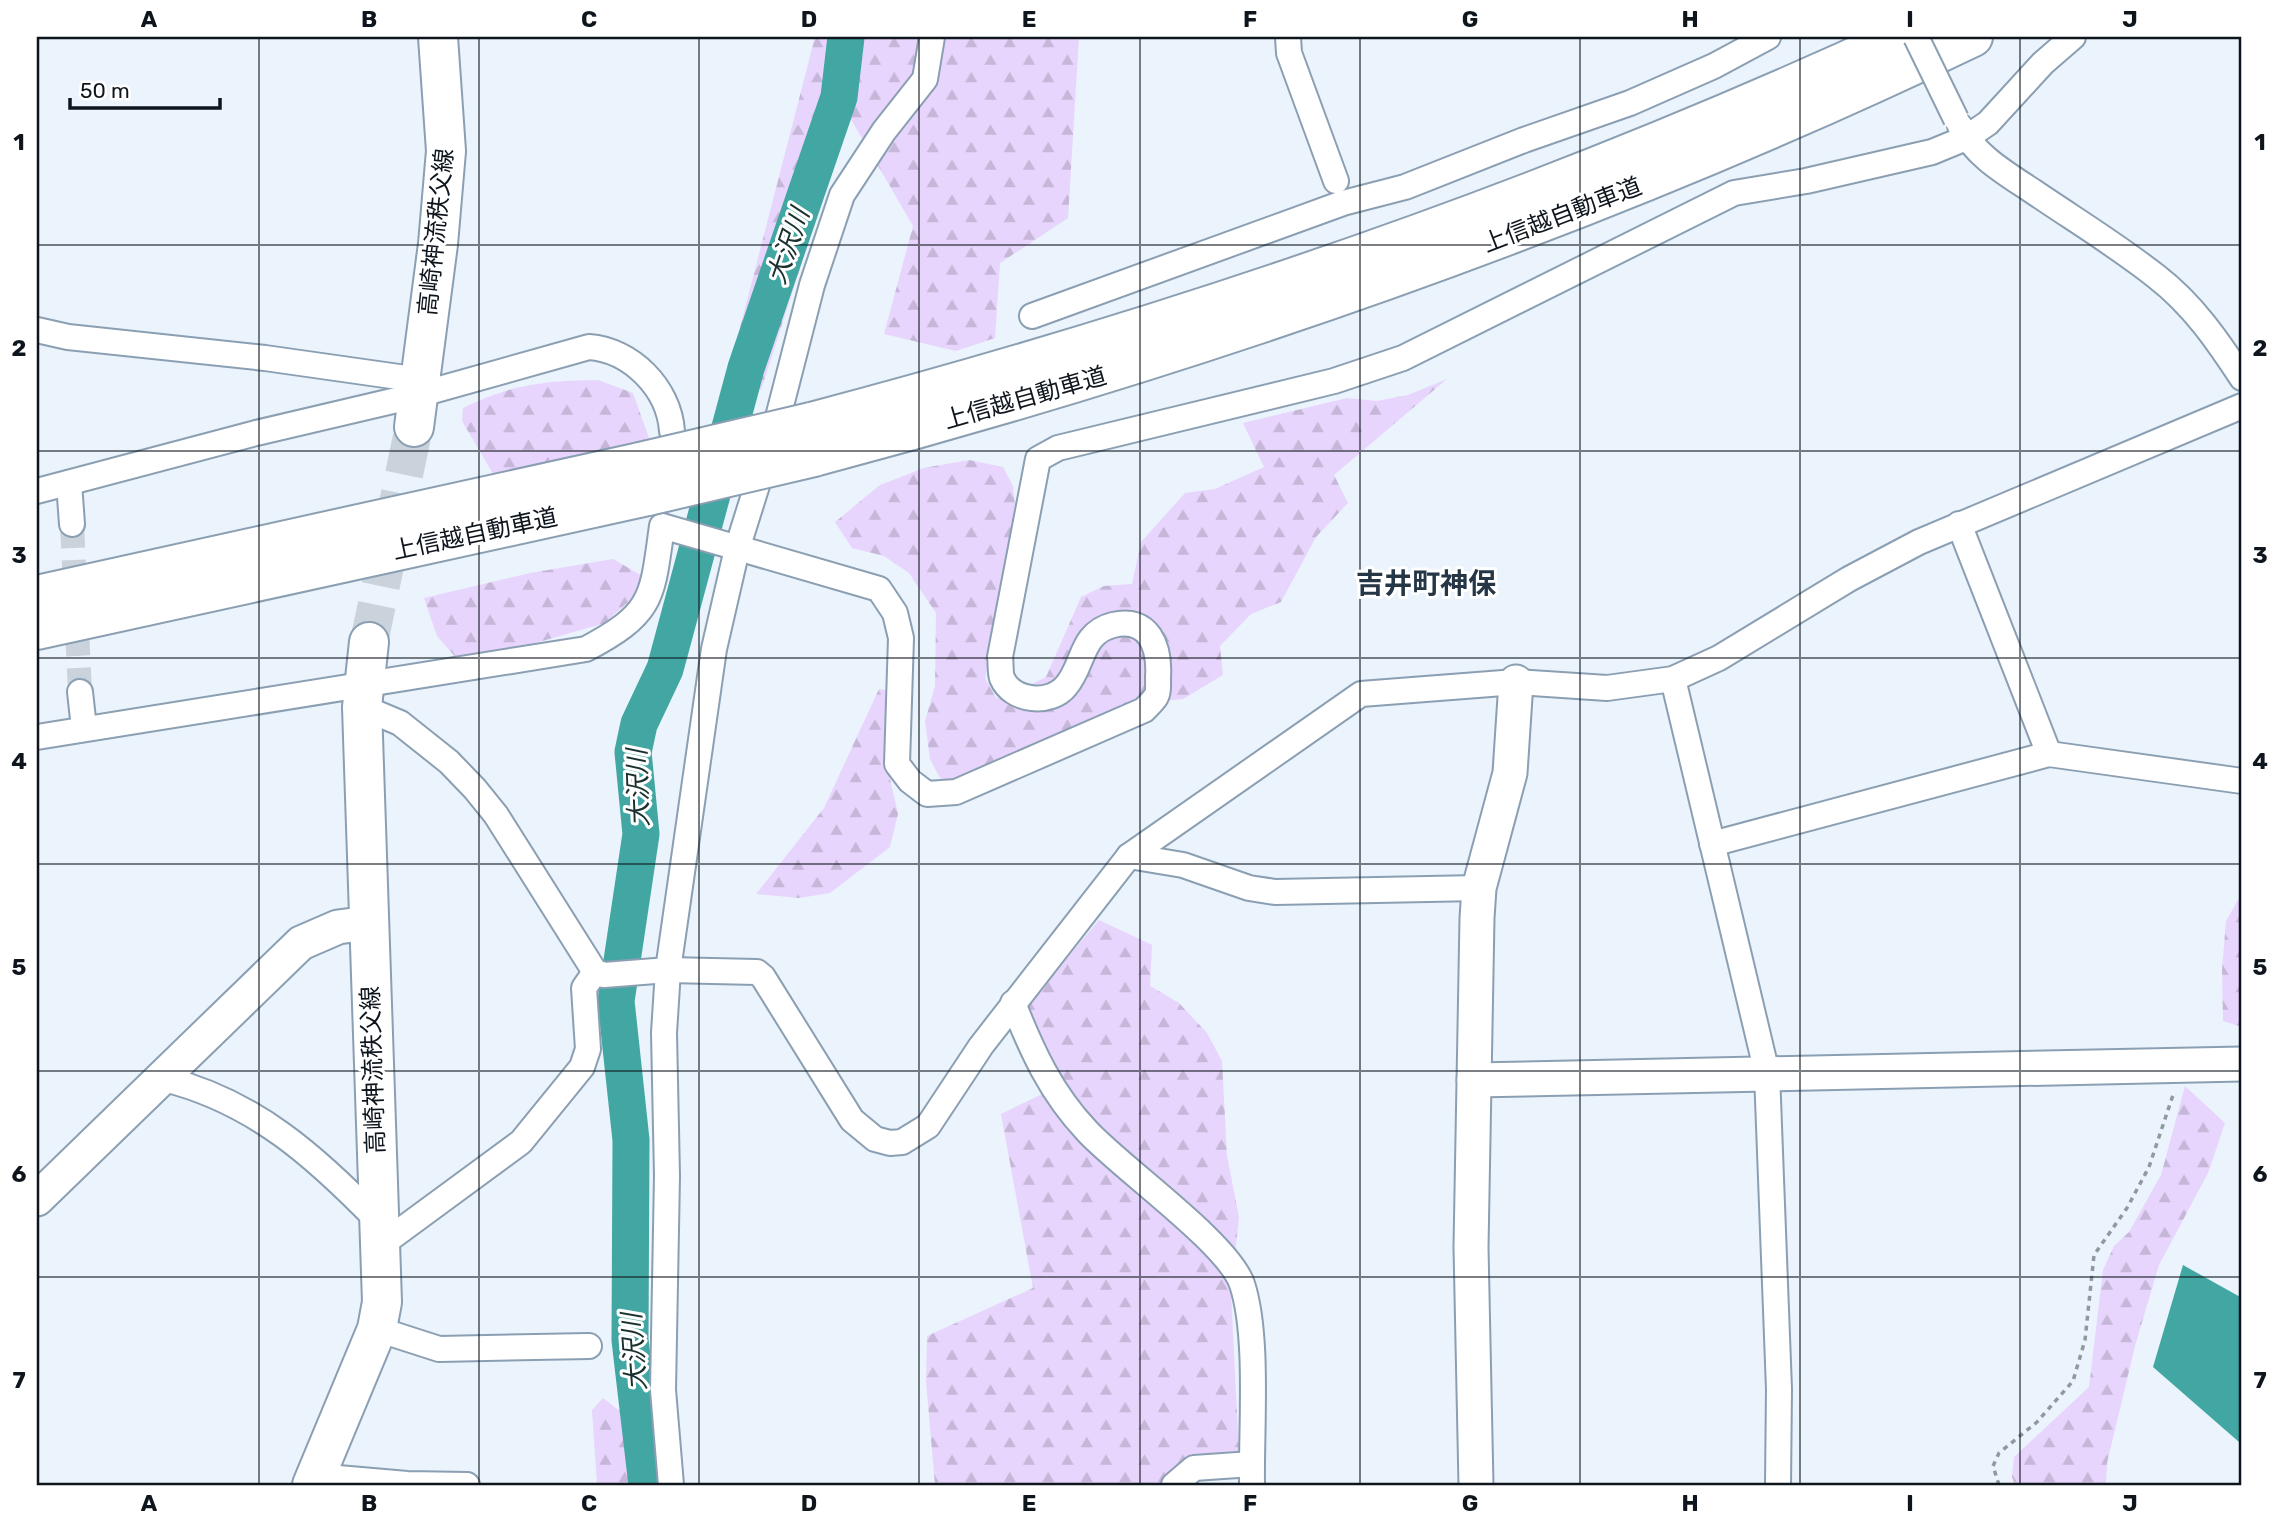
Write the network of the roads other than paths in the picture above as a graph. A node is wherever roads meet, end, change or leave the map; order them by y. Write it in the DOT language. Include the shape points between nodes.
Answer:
graph roads {
  1 [pos="438,37"];
  2 [pos="932,37"];
  3 [pos="1288,37"];
  4 [pos="1768,37"];
  5 [pos="1898,37"];
  6 [pos="1916,37"];
  7 [pos="1973,37"];
  8 [pos="2073,37"];
  9 [pos="1961,128"];
  10 [pos="1336,181"];
  11 [pos="1032,316"];
  12 [pos="37,330"];
  13 [pos="2242,378"];
  14 [pos="417,401"];
  15 [pos="2242,406"];
  16 [pos="672,431"];
  17 [pos="812,439"];
  18 [pos="644,479"];
  19 [pos="69,483"];
  20 [pos="37,491"];
  21 [pos="72,524"];
  22 [pos="1959,524"];
  23 [pos="737,548"];
  24 [pos="37,595"];
  25 [pos="37,630"];
  26 [pos="369,642"];
  27 [pos="1673,679"];
  28 [pos="1516,682"];
  29 [pos="80,692"];
  30 [pos="362,697"];
  31 [pos="84,728"];
  32 [pos="37,737"];
  33 [pos="2049,754"];
  34 [pos="2242,781"];
  35 [pos="1712,844"];
  36 [pos="1129,856"];
  37 [pos="1479,888"];
  38 [pos="368,923"];
  39 [pos="668,970"];
  40 [pos="594,972"];
  41 [pos="1013,1003"];
  42 [pos="2242,1064"];
  43 [pos="1767,1073"];
  44 [pos="164,1079"];
  45 [pos="1474,1080"];
  46 [pos="37,1199"];
  47 [pos="380,1234"];
  48 [pos="377,1329"];
  49 [pos="589,1346"];
  50 [pos="1252,1475"];
  51 [pos="313,1480"];
  52 [pos="467,1485"];
  53 [pos="671,1485"];
  54 [pos="1174,1485"];
  55 [pos="1476,1485"];
  56 [pos="1778,1485"];
  1 -- 14 [label="main road, 高崎神流秩父線" via="446,151"];
  2 -- 23 [label="street" via="925,79 842,195 811,285 776,425"];
  3 -- 10 [label="street" via="1289,53"];
  4 -- 11 [label="street" via="1630,103 1405,187 1343,203"];
  5 -- 17 [label="main road, 上信越自動車道" via="1697,126 1371,252 1014,367"];
  6 -- 9 [label="street, bridge"];
  7 -- 17 [label="main road, 上信越自動車道" via="1608,199 1381,285 1137,365"];
  8 -- 9 [label="street" via="1988,123"];
  9 -- 13 [label="street" via="1991,162 2187,302"];
  9 -- 23 [label="street" via="1932,152 1734,193 1403,358 1334,381 1058,448 1038,459 1000,657 1003,679 1029,699 1053,695 1066,687 1088,639 1112,625 1138,625 1153,637 1159,663 1157,696 1144,710 956,792 927,794 909,781 897,764 901,638 895,613 879,589"];
  12 -- 14 [label="street" via="265,358"];
  14 -- 16 [label="street" via="589,347 606,348 623,356 649,380 669,411"];
  14 -- 19 [label="street" via="256,433"];
  15 -- 22 [label="street"];
  17 -- 18 [label="main road, 上信越自動車道, bridge"];
  18 -- 24 [label="main road, 上信越自動車道"];
  18 -- 25 [label="main road, 上信越自動車道"];
  19 -- 20 [label="street"];
  19 -- 21 [label="street"];
  22 -- 27 [label="street" via="1849,579 1720,657"];
  22 -- 33 [label="street"];
  23 -- 30 [label="street" via="662,526 649,600 622,630 586,649"];
  23 -- 39 [label="street" via="714,649"];
  26 -- 30 [label="main road, 高崎神流秩父線"];
  27 -- 28 [label="street" via="1607,688"];
  27 -- 35 [label="street"];
  28 -- 36 [label="street" via="1360,694"];
  28 -- 37 [label="street" via="1510,773"];
  29 -- 31 [label="street"];
  30 -- 31 [label="street"];
  30 -- 38 [label="main road, 高崎神流秩父線"];
  30 -- 40 [label="street" via="449,762 475,789"];
  31 -- 32 [label="street"];
  33 -- 34 [label="street"];
  33 -- 35 [label="street"];
  35 -- 43 [label="street"];
  36 -- 37 [label="street" via="1184,865 1249,888 1276,892"];
  36 -- 41 [label="street"];
  37 -- 45 [label="street"];
  38 -- 44 [label="street" via="338,927 301,943"];
  38 -- 47 [label="main road, 高崎神流秩父線"];
  39 -- 40 [label="street"];
  39 -- 41 [label="street" via="747,970 763,977 852,1120 875,1139 890,1143 915,1137 928,1126"];
  39 -- 53 [label="street" via="663,1390"];
  40 -- 47 [label="street" via="584,988 588,1049 582,1067 521,1142"];
  41 -- 50 [label="street" via="1039,1068 1056,1095 1088,1132 1223,1255 1241,1281 1250,1319"];
  42 -- 43 [label="street"];
  43 -- 45 [label="street"];
  43 -- 56 [label="street" via="1779,1389"];
  44 -- 46 [label="street"];
  44 -- 47 [label="street" via="204,1088 306,1151"];
  45 -- 55 [label="street" via="1471,1247"];
  47 -- 48 [label="main road, 高崎神流秩父線" via="382,1302"];
  48 -- 49 [label="street" via="439,1349"];
  48 -- 51 [label="main road, 高崎神流秩父線"];
  50 -- 54 [label="street" via="1194,1468"];
  51 -- 52 [label="street"];
}
